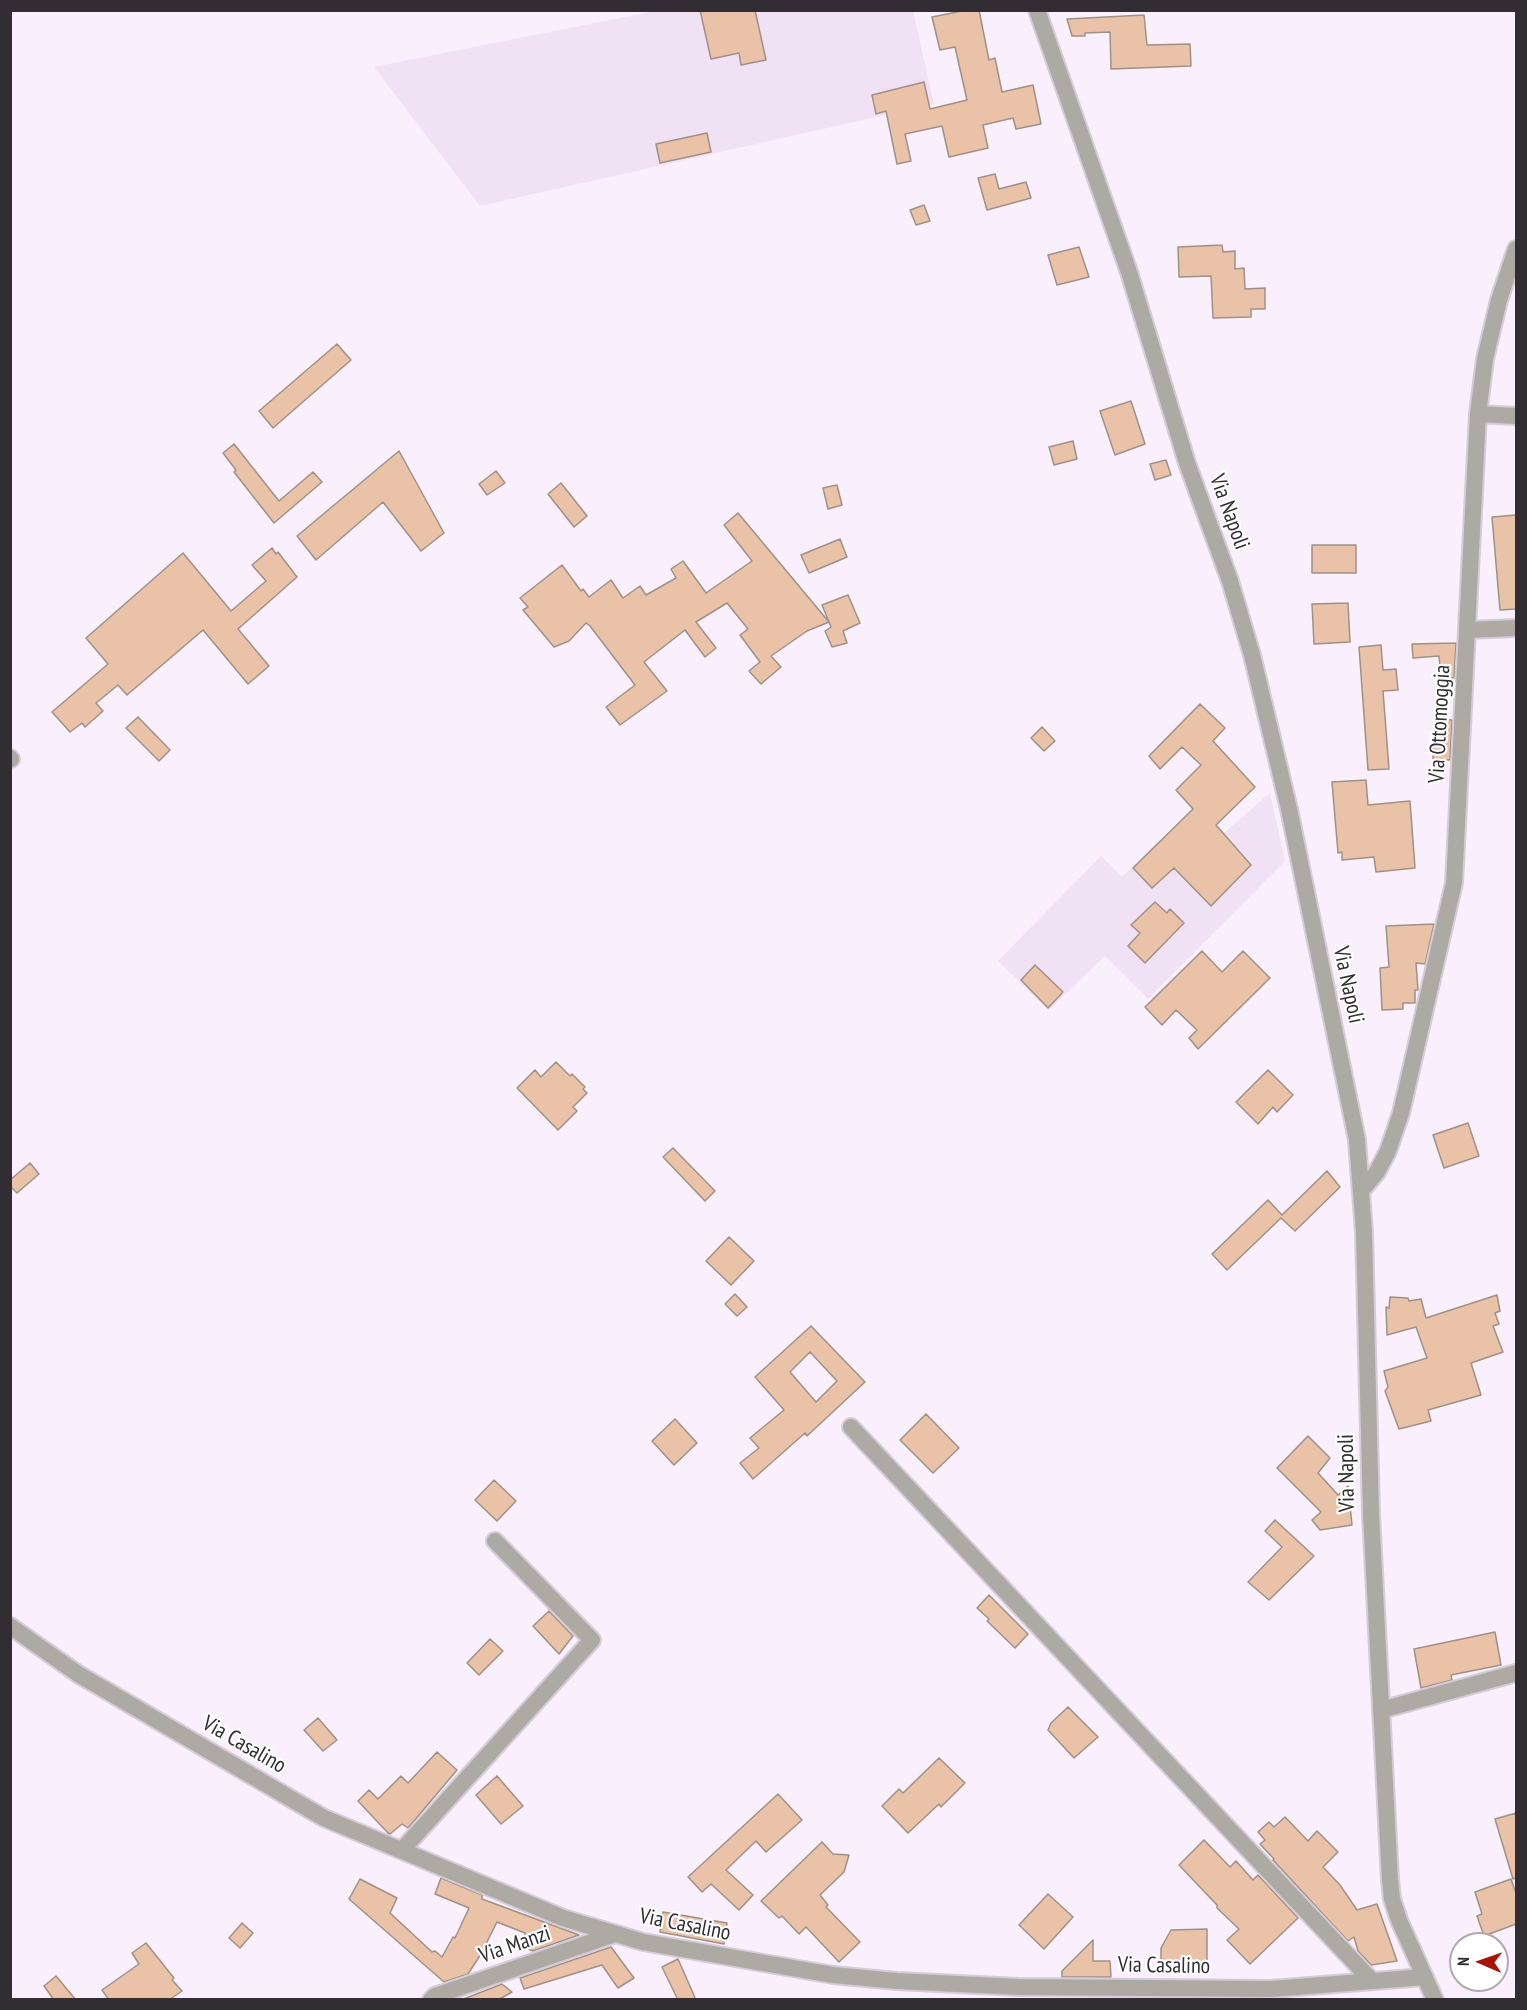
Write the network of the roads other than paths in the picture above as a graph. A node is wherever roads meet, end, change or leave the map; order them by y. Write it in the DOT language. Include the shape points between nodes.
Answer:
graph roads {
  1 [pos="1037,10"];
  2 [pos="1516,249"];
  3 [pos="1479,414"];
  4 [pos="1516,416"];
  5 [pos="1516,628"];
  6 [pos="1468,630"];
  7 [pos="1362,1190"];
  8 [pos="851,1427"];
  9 [pos="495,1541"];
  10 [pos="10,1626"];
  11 [pos="1516,1673"];
  12 [pos="1381,1710"];
  13 [pos="402,1850"];
  14 [pos="615,1934"];
  15 [pos="1425,1977"];
  16 [pos="1372,1981"];
  17 [pos="431,2000"];
  18 [pos="1436,2000"];
  1 -- 7 [label="street, Via Napoli" via="1129,272 1187,463 1252,655 1289,809 1338,1046 1357,1140"];
  2 -- 3 [label="street, Via Ottomoggia" via="1487,349"];
  3 -- 4 [label="street"];
  3 -- 6 [label="street, Via Ottomoggia"];
  5 -- 6 [label="street"];
  6 -- 7 [label="street, Via Ottomoggia" via="1454,883 1401,1113 1388,1151"];
  7 -- 12 [label="street, Via Napoli"];
  8 -- 16 [label="street"];
  9 -- 13 [label="street" via="592,1640"];
  10 -- 13 [label="street, Via Casalino" via="78,1674 324,1818"];
  11 -- 12 [label="street"];
  12 -- 15 [label="street, Via Napoli" via="1392,1899"];
  13 -- 14 [label="street, Via Casalino" via="563,1918"];
  14 -- 16 [label="street, Via Casalino" via="677,1949 833,1975 897,1981 1222,1990"];
  14 -- 17 [label="street, Via Manzi"];
  15 -- 16 [label="street, Via Casalino"];
  15 -- 18 [label="street, Via Napoli"];
}
